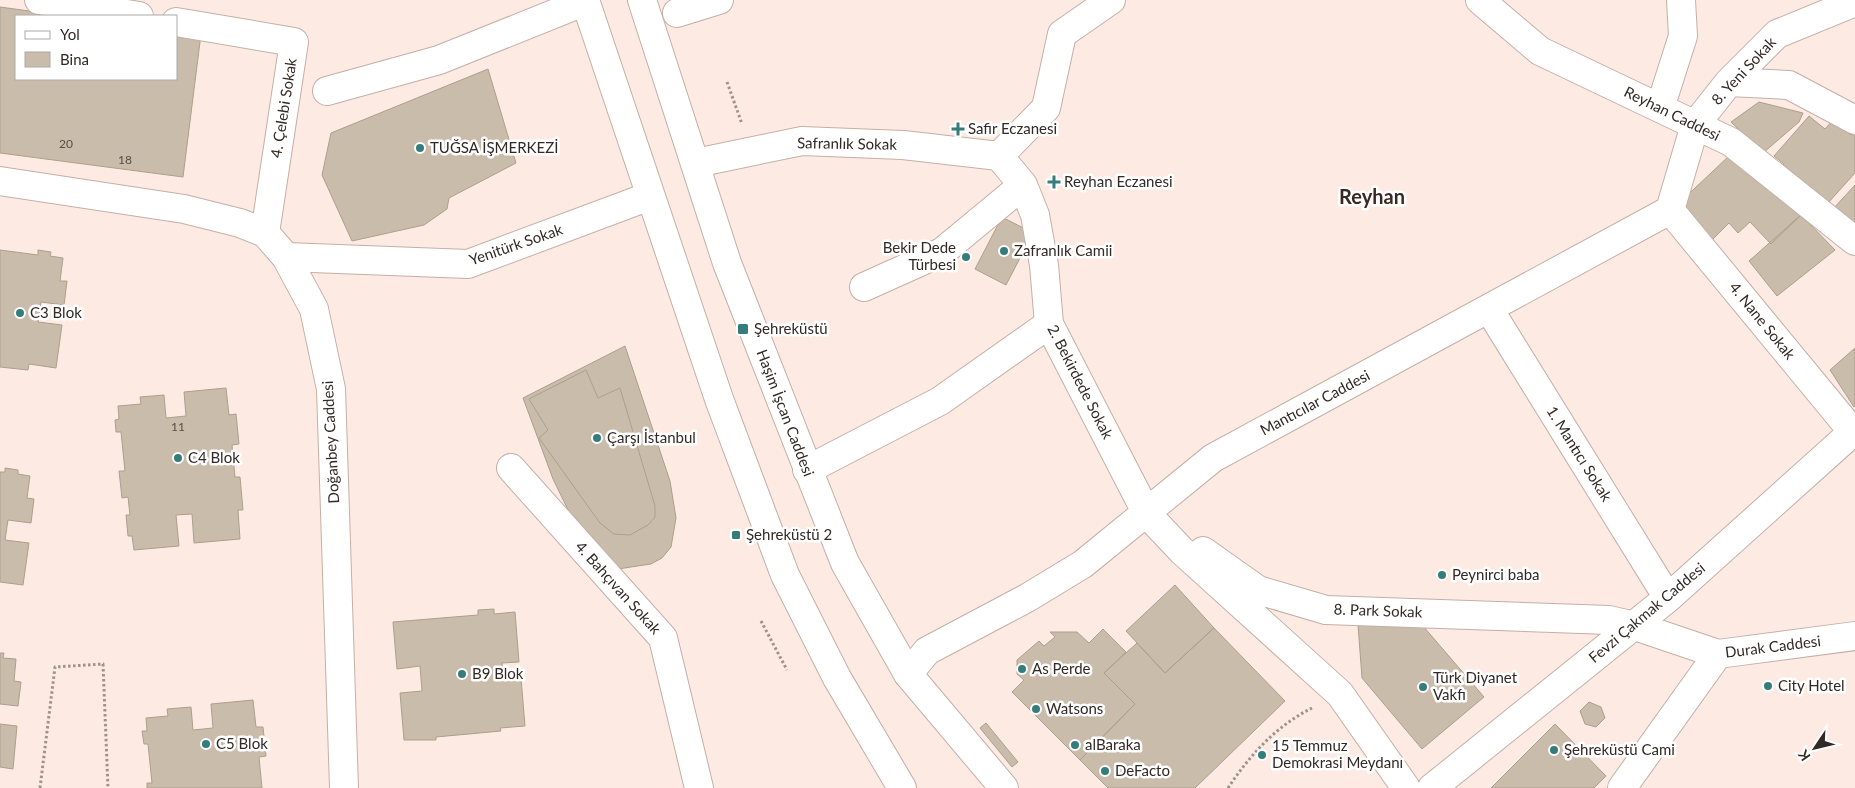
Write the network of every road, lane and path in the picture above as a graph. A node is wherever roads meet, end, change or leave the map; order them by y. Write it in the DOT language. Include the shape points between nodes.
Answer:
graph roads {
  1 [pos="39,0"];
  2 [pos="642,0"];
  3 [pos="719,0"];
  4 [pos="1111,0"];
  5 [pos="1480,0"];
  6 [pos="1681,0"];
  7 [pos="586,1"];
  8 [pos="1855,2"];
  9 [pos="677,13"];
  10 [pos="133,15"];
  11 [pos="178,22"];
  12 [pos="727,82"];
  13 [pos="1729,82"];
  14 [pos="327,91"];
  15 [pos="1660,108"];
  16 [pos="1855,120"];
  17 [pos="1695,125"];
  18 [pos="743,127"];
  19 [pos="999,156"];
  20 [pos="696,163"];
  21 [pos="0,181"];
  22 [pos="1023,185"];
  23 [pos="650,196"];
  24 [pos="1670,210"];
  25 [pos="265,233"];
  26 [pos="1855,241"];
  27 [pos="286,257"];
  28 [pos="864,287"];
  29 [pos="1489,309"];
  30 [pos="1049,324"];
  31 [pos="1854,431"];
  32 [pos="511,468"];
  33 [pos="807,470"];
  34 [pos="1147,514"];
  35 [pos="1668,598"];
  36 [pos="761,621"];
  37 [pos="1635,626"];
  38 [pos="1855,636"];
  39 [pos="1718,654"];
  40 [pos="787,670"];
  41 [pos="908,674"];
  42 [pos="1340,694"];
  43 [pos="1003,787"];
  44 [pos="40,788"];
  45 [pos="108,788"];
  46 [pos="344,788"];
  47 [pos="699,788"];
  48 [pos="902,788"];
  49 [pos="1228,788"];
  50 [pos="1406,788"];
  51 [pos="1432,788"];
  52 [pos="1622,788"];
  1 -- 10 [label="street"];
  2 -- 20 [label="street, Haşim İşcan Caddesi"];
  3 -- 9 [label="street"];
  4 -- 19 [label="street" via="1062,34 1046,108"];
  5 -- 15 [label="street, Reyhan Caddesi" via="1540,51"];
  6 -- 15 [label="street" via="1683,36"];
  7 -- 14 [label="street" via="439,60"];
  7 -- 23 [label="street"];
  8 -- 13 [label="street, 8. Yeni Sokak" via="1777,34"];
  11 -- 25 [label="street, 4. Çelebi Sokak" via="294,42"];
  12 -- 18 [label="path"];
  13 -- 16 [label="street" via="1789,85"];
  13 -- 17 [label="street, 8. Yeni Sokak"];
  15 -- 17 [label="street, Reyhan Caddesi"];
  17 -- 24 [label="street"];
  17 -- 26 [label="street, Reyhan Caddesi" via="1731,142"];
  19 -- 20 [label="street, Safranlık Sokak" via="903,145 802,141"];
  19 -- 22 [label="street, 2. Bekirdede Sokak"];
  20 -- 33 [label="street, Haşim İşcan Caddesi" via="727,263"];
  21 -- 25 [label="street, Doğanbey Caddesi" via="184,209"];
  22 -- 28 [label="street" via="942,252"];
  22 -- 30 [label="street, 2. Bekirdede Sokak" via="1035,215 1044,265"];
  23 -- 27 [label="street, Yenitürk Sokak" via="468,264"];
  23 -- 48 [label="street" via="719,399 785,576 837,678"];
  24 -- 29 [label="street, Mantıcılar Caddesi"];
  24 -- 31 [label="street, 4. Nane Sokak"];
  25 -- 27 [label="street, Doğanbey Caddesi"];
  27 -- 46 [label="street, Doğanbey Caddesi" via="314,309 331,390"];
  29 -- 34 [label="street, Mantıcılar Caddesi" via="1213,458"];
  29 -- 35 [label="street, 1. Mantıcı Sokak"];
  30 -- 33 [label="street" via="940,401"];
  30 -- 34 [label="street, 2. Bekirdede Sokak"];
  31 -- 35 [label="street, Fevzi Çakmak Caddesi"];
  32 -- 47 [label="street, 4. Bahçıvan Sokak" via="663,638"];
  33 -- 41 [label="street, Haşim İşcan Caddesi" via="845,563"];
  34 -- 37 [label="street, 8. Park Sokak" via="1258,590 1326,610 1609,620"];
  34 -- 41 [label="street, Mantıcılar Caddesi" via="1082,564 1027,598 927,650"];
  34 -- 42 [label="street" via="1182,551"];
  35 -- 37 [label="street, Fevzi Çakmak Caddesi"];
  36 -- 40 [label="path"];
  37 -- 39 [label="street, Durak Caddesi"];
  37 -- 51 [label="street, Fevzi Çakmak Caddesi"];
  38 -- 39 [label="street, Durak Caddesi"];
  39 -- 52 [label="street"];
  41 -- 43 [label="street, Haşim İşcan Caddesi"];
  42 -- 49 [label="path" via="1280,728 1247,760"];
  42 -- 50 [label="street"];
  44 -- 45 [label="path" via="55,667 102,664"];
}
